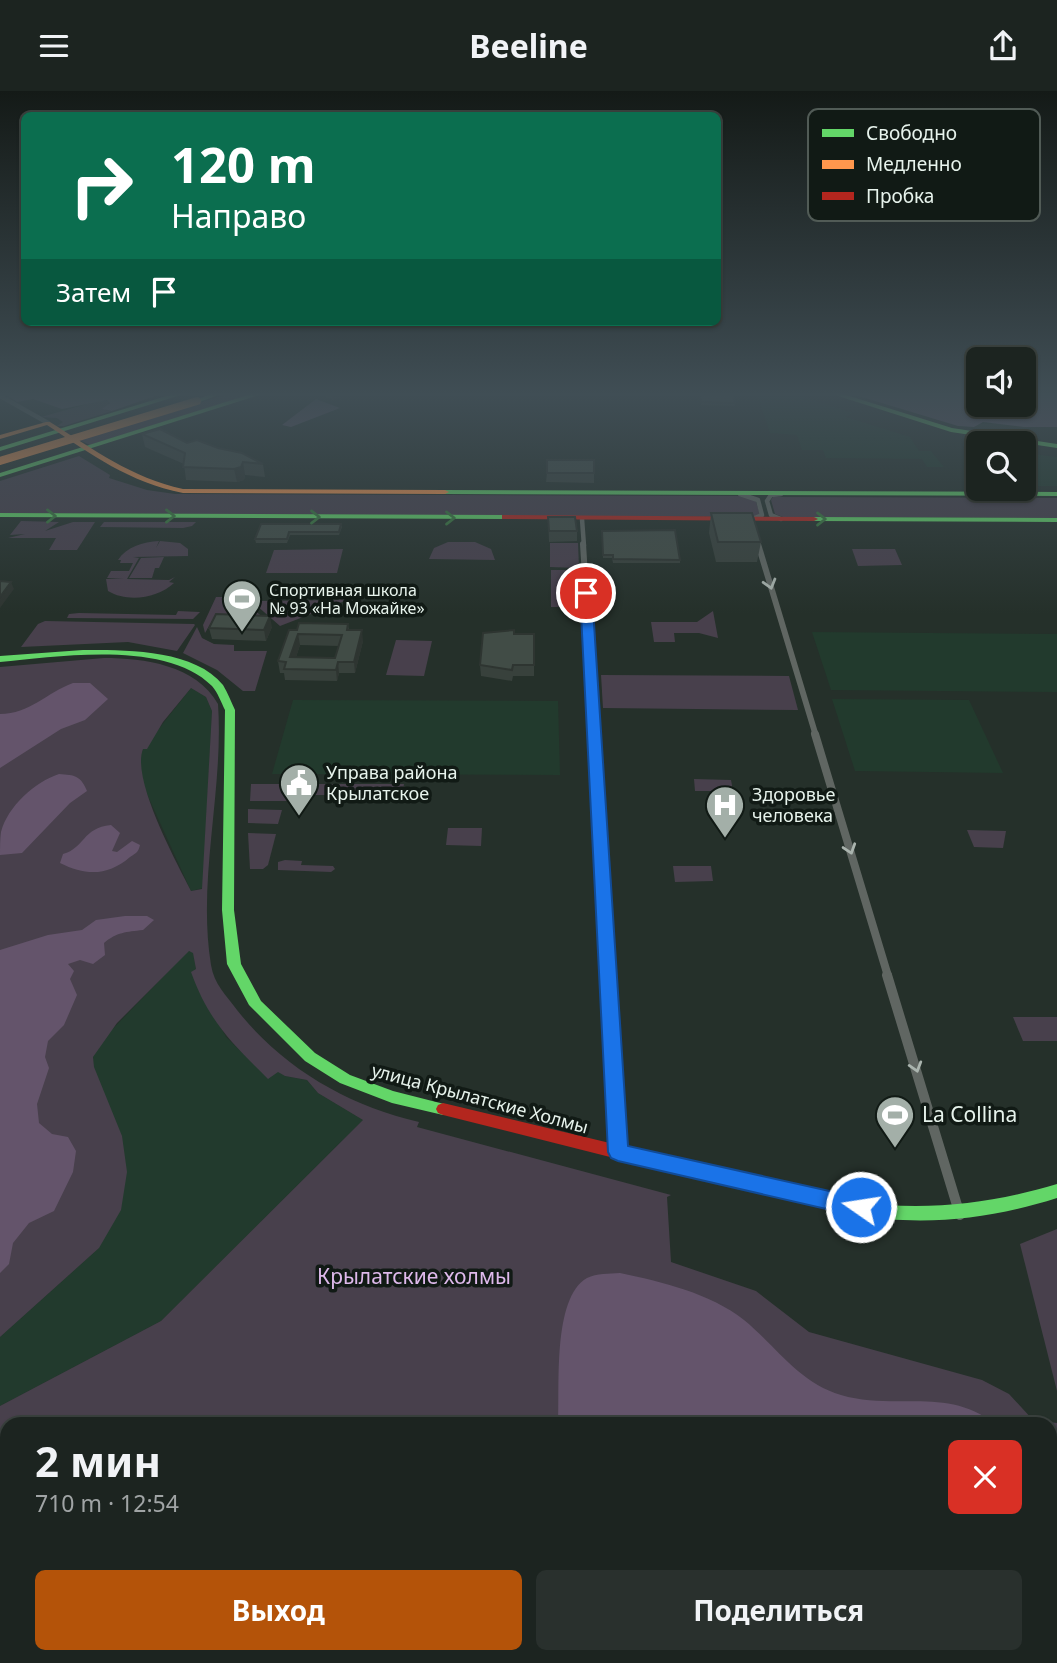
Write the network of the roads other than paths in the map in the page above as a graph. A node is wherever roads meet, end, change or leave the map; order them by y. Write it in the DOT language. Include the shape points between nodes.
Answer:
graph roads {
  1 [pos="24,467"];
  2 [pos="114,467"];
  3 [pos="0,475"];
  4 [pos="738,493"];
  5 [pos="784,493"];
  6 [pos="1057,494"];
  7 [pos="0,515"];
  8 [pos="582,519"];
  9 [pos="751,519"];
  10 [pos="786,519"];
  11 [pos="1057,520"];
  12 [pos="0,659"];
  13 [pos="618,1152"];
  14 [pos="1057,1191"];
  15 [pos="960,1215"];
  1 -- 3 [label="street"];
  2 -- 4 [label="street" via="138,482 183,491"];
  4 -- 5 [label="street"];
  4 -- 9 [label="street" via="758,500 762,515"];
  5 -- 6 [label="street"];
  5 -- 10 [label="street" via="771,495 767,501 772,516"];
  7 -- 8 [label="street, one-way"];
  8 -- 9 [label="street"];
  8 -- 13 [label="street"];
  9 -- 10 [label="street"];
  9 -- 15 [label="street, one-way"];
  10 -- 11 [label="street, one-way"];
  12 -- 13 [label="street, улица Крылатские Холмы" via="91,652 145,654 198,672 223,692 230,710 228,910 233,964 256,1005 310,1058 345,1079 392,1097"];
  13 -- 15 [label="street, улица Крылатские Холмы" via="861,1207 911,1215"];
  14 -- 15 [label="street, улица Крылатские Холмы"];
}
